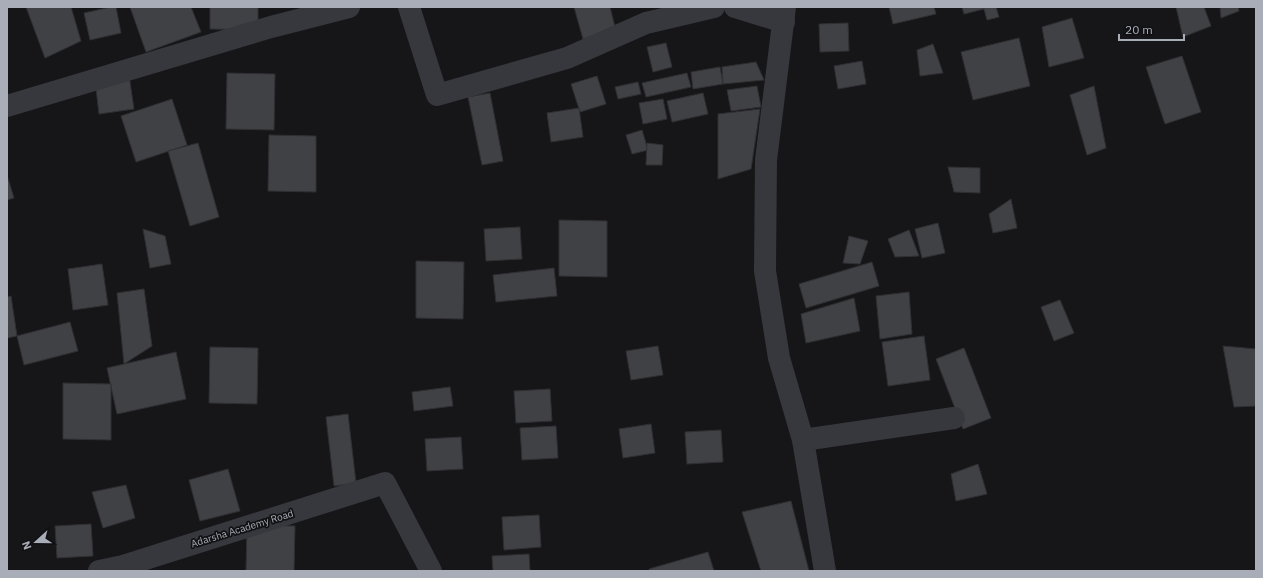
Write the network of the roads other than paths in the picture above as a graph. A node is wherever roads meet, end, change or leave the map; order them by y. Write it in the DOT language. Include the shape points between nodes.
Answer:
graph roads {
  1 [pos="349,7"];
  2 [pos="409,7"];
  3 [pos="714,7"];
  4 [pos="735,7"];
  5 [pos="785,14"];
  6 [pos="7,106"];
  7 [pos="954,418"];
  8 [pos="803,440"];
  9 [pos="99,571"];
  10 [pos="431,571"];
  11 [pos="825,571"];
  1 -- 6 [label="street" via="264,29"];
  2 -- 3 [label="street" via="437,95 567,58 646,23"];
  4 -- 5 [label="street"];
  5 -- 8 [label="street" via="766,160 766,271 779,358"];
  7 -- 8 [label="street"];
  8 -- 11 [label="street"];
  9 -- 10 [label="street, Adarsha Academy Road" via="123,566 385,484"];
}
